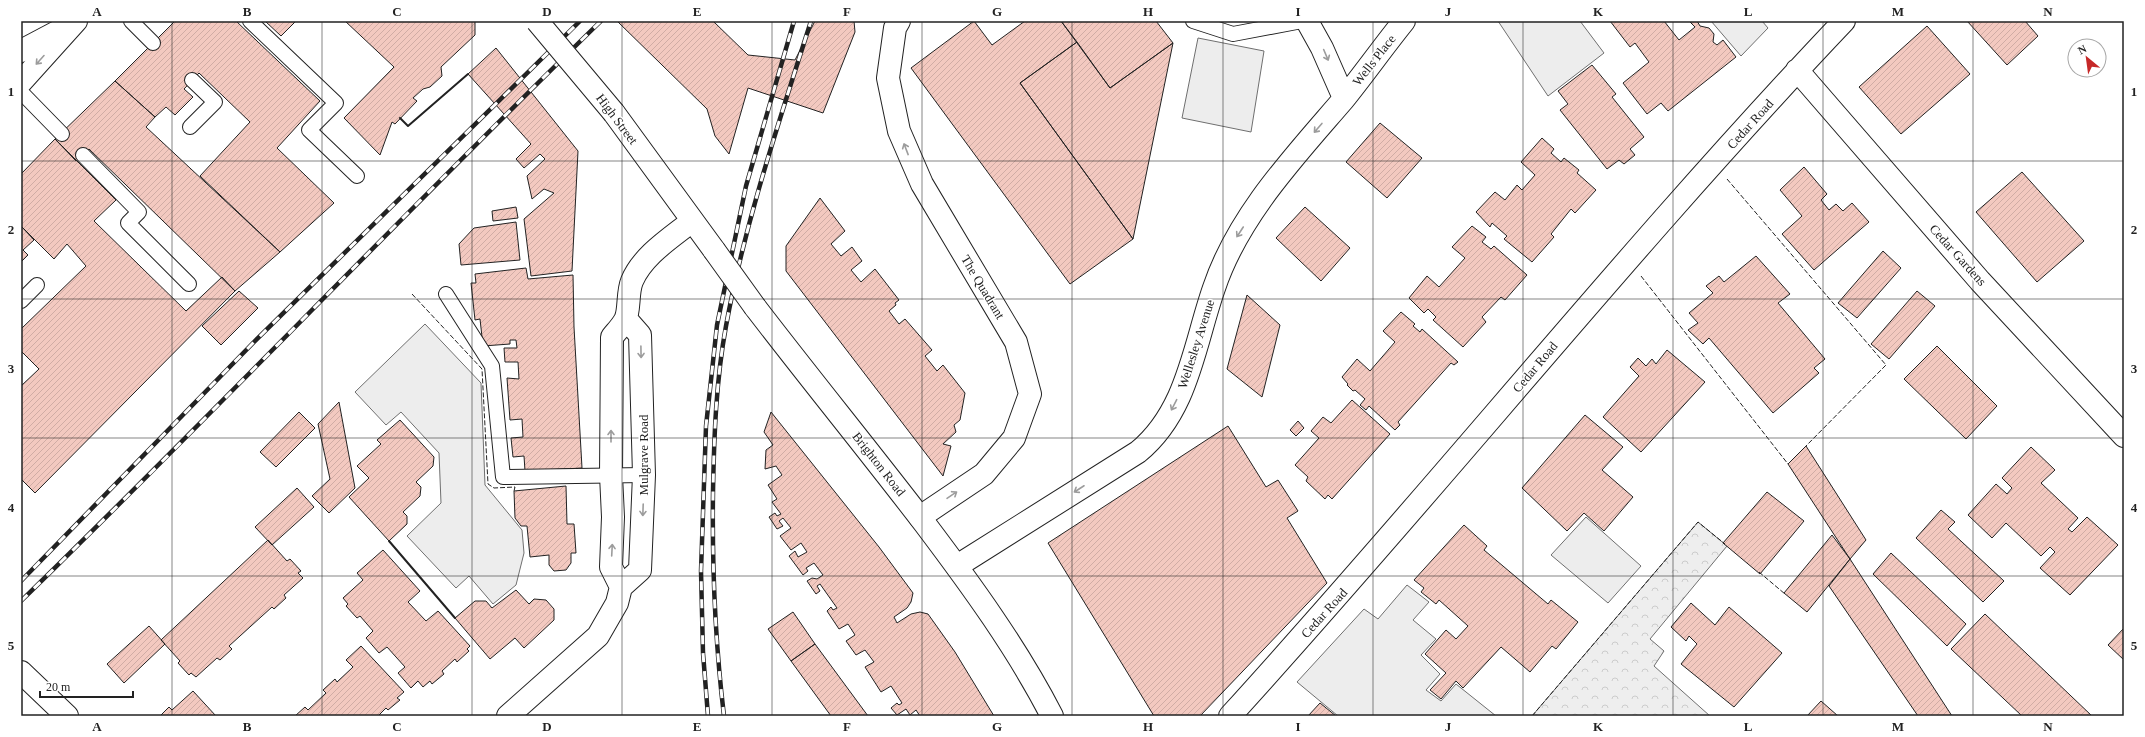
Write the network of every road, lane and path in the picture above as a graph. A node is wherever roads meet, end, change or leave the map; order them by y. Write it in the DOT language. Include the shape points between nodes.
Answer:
graph roads {
  1 [pos="131,21"];
  2 [pos="250,21"];
  3 [pos="537,21"];
  4 [pos="899,21"];
  5 [pos="1193,21"];
  6 [pos="1302,21"];
  7 [pos="1307,21"];
  8 [pos="1404,21"];
  9 [pos="1844,21"];
  10 [pos="75,22"];
  11 [pos="153,43"];
  12 [pos="21,51"];
  13 [pos="1798,70"];
  14 [pos="192,80"];
  15 [pos="21,82"];
  16 [pos="21,92"];
  17 [pos="1344,98"];
  18 [pos="190,127"];
  19 [pos="62,134"];
  20 [pos="83,154"];
  21 [pos="357,176"];
  22 [pos="692,221"];
  23 [pos="189,284"];
  24 [pos="37,285"];
  25 [pos="446,294"];
  26 [pos="21,301"];
  27 [pos="626,319"];
  28 [pos="2124,436"];
  29 [pos="611,475"];
  30 [pos="644,475"];
  31 [pos="920,517"];
  32 [pos="957,566"];
  33 [pos="621,587"];
  34 [pos="21,672"];
  35 [pos="67,716"];
  36 [pos="508,716"];
  37 [pos="1052,716"];
  38 [pos="1230,716"];
  1 -- 11 [label="lane"];
  2 -- 21 [label="lane" via="336,102 309,130"];
  3 -- 22 [label="main road, High Street, bridge" via="614,113"];
  31 -- 4 [label="main road, The Quadrant, one-way" via="984,474 1014,438 1030,394 1016,342 922,184 899,131 888,78 895,28"];
  5 -- 6 [label="lane" via="1233,34"];
  7 -- 17 [label="main road, one-way"];
  8 -- 17 [label="main road, Wells Place"];
  9 -- 13 [label="main road, Cedar Road"];
  10 -- 12 [label="main road"];
  10 -- 15 [label="main road, one-way"];
  13 -- 28 [label="main road, Cedar Gardens" via="1975,276"];
  13 -- 38 [label="main road, Cedar Road" via="1574,321 1358,574"];
  14 -- 18 [label="lane" via="215,102"];
  16 -- 19 [label="lane"];
  17 -- 32 [label="main road, Wellesley Avenue, one-way" via="1301,148 1228,250 1187,377 1162,428 1138,452"];
  20 -- 23 [label="lane" via="139,212 128,223"];
  22 -- 27 [label="main road" via="655,250 640,266 628,295"];
  22 -- 31 [label="main road, Brighton Road, bridge" via="755,307"];
  24 -- 26 [label="lane"];
  25 -- 29 [label="lane" via="492,366 503,477"];
  29 -- 27 [label="main road, one-way" via="612,337"];
  27 -- 30 [label="main road, Mulgrave Road, one-way" via="640,335"];
  29 -- 30 [label="lane"];
  33 -- 29 [label="main road, one-way" via="611,568"];
  30 -- 33 [label="main road, Mulgrave Road, one-way" via="640,570"];
  31 -- 32 [label="main road, Brighton Road"];
  32 -- 37 [label="main road, Brighton Road" via="1032,678"];
  33 -- 36 [label="main road" via="617,603 598,636"];
  34 -- 35 [label="main road"];
}
